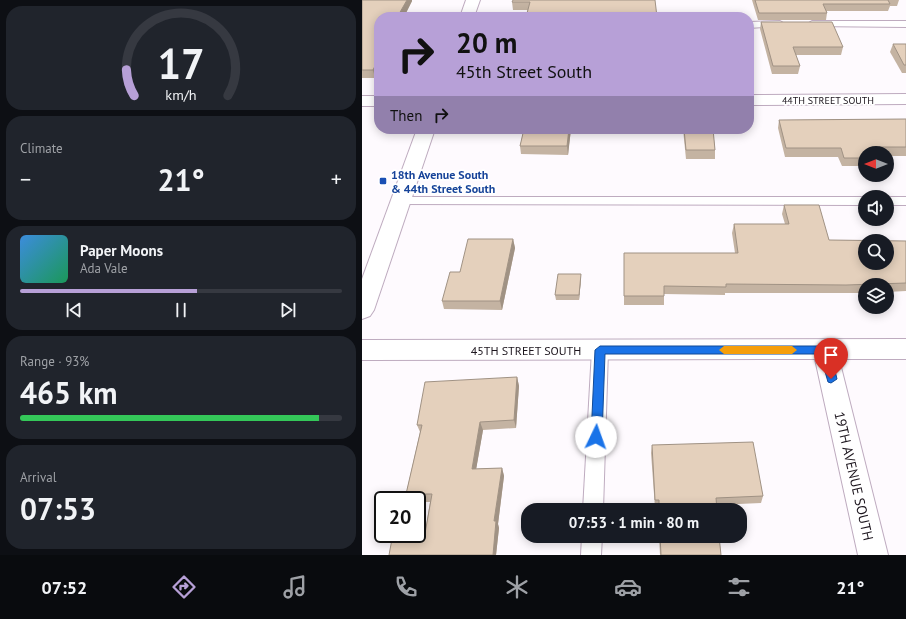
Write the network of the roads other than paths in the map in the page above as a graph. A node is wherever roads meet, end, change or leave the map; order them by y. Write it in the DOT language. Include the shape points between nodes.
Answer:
graph roads {
  1 [pos="473,0"];
  2 [pos="468,12"];
  3 [pos="788,24"];
  4 [pos="804,24"];
  5 [pos="906,24"];
  6 [pos="754,25"];
  7 [pos="906,99"];
  8 [pos="754,100"];
  9 [pos="362,101"];
  10 [pos="374,101"];
  11 [pos="424,134"];
  12 [pos="400,201"];
  13 [pos="858,201"];
  14 [pos="894,201"];
  15 [pos="906,201"];
  16 [pos="362,310"];
  17 [pos="906,349"];
  18 [pos="362,350"];
  19 [pos="600,350"];
  20 [pos="824,350"];
  21 [pos="593,503"];
  22 [pos="592,543"];
  23 [pos="591,555"];
  24 [pos="873,555"];
  1 -- 2 [label="street"];
  3 -- 6 [label="lane"];
  4 -- 5 [label="lane"];
  7 -- 8 [label="street, 44TH STREET SOUTH"];
  9 -- 10 [label="street"];
  11 -- 12 [label="street"];
  12 -- 13 [label="lane"];
  12 -- 16 [label="street"];
  14 -- 15 [label="lane"];
  17 -- 20 [label="street, 45TH STREET SOUTH"];
  18 -- 19 [label="street, 45TH STREET SOUTH"];
  19 -- 20 [label="street, 45TH STREET SOUTH"];
  19 -- 21 [label="lane"];
  20 -- 24 [label="street, 19TH AVENUE SOUTH"];
  22 -- 23 [label="lane"];
}
